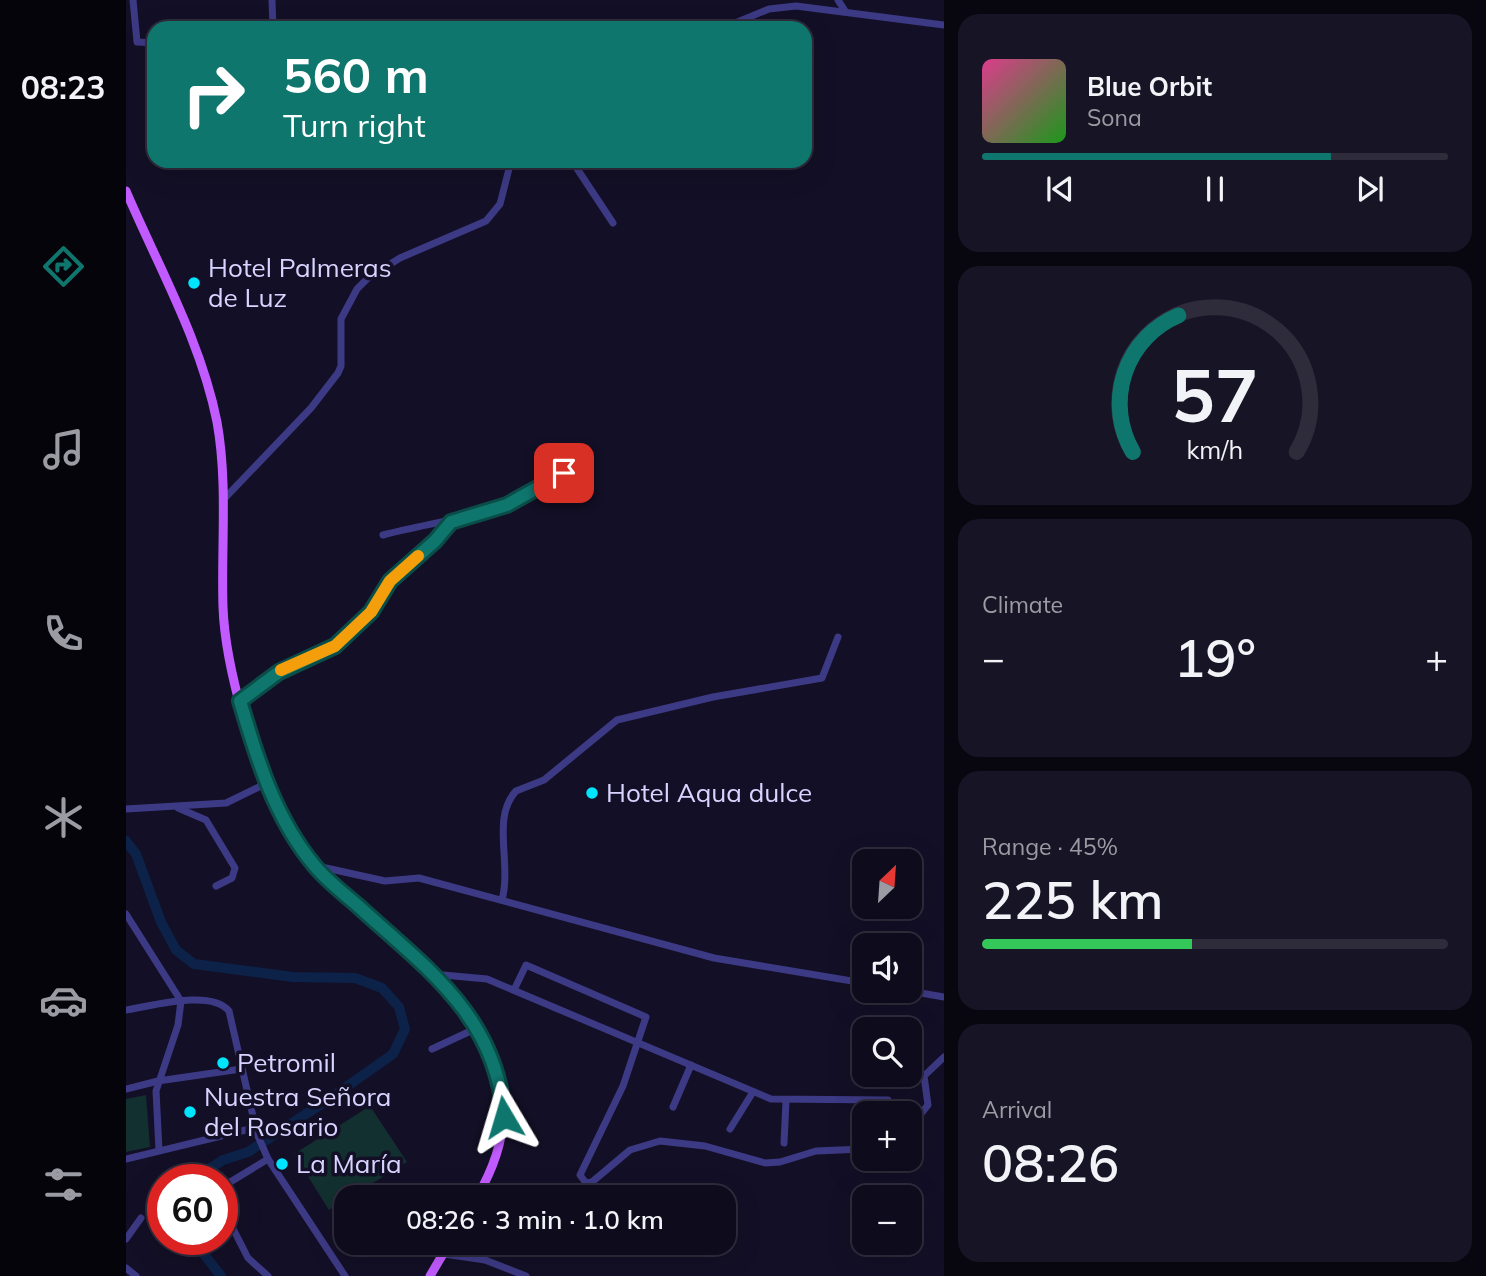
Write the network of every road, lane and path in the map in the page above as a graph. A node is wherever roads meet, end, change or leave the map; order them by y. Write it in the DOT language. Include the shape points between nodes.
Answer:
graph roads {
  1 [pos="134,0"];
  2 [pos="272,0"];
  3 [pos="838,0"];
  4 [pos="845,11"];
  5 [pos="272,21"];
  6 [pos="742,21"];
  7 [pos="943,25"];
  8 [pos="147,43"];
  9 [pos="509,168"];
  10 [pos="577,168"];
  11 [pos="126,191"];
  12 [pos="613,223"];
  13 [pos="569,469"];
  14 [pos="223,500"];
  15 [pos="451,522"];
  16 [pos="383,535"];
  17 [pos="838,637"];
  18 [pos="240,701"];
  19 [pos="267,783"];
  20 [pos="173,806"];
  21 [pos="126,809"];
  22 [pos="313,865"];
  23 [pos="216,886"];
  24 [pos="502,900"];
  25 [pos="126,914"];
  26 [pos="130,931"];
  27 [pos="432,974"];
  28 [pos="852,981"];
  29 [pos="514,990"];
  30 [pos="922,993"];
  31 [pos="943,997"];
  32 [pos="181,1001"];
  33 [pos="126,1010"];
  34 [pos="477,1028"];
  35 [pos="636,1044"];
  36 [pos="432,1049"];
  37 [pos="943,1056"];
  38 [pos="691,1065"];
  39 [pos="241,1069"];
  40 [pos="158,1080"];
  41 [pos="126,1089"];
  42 [pos="753,1092"];
  43 [pos="786,1101"];
  44 [pos="884,1101"];
  45 [pos="673,1107"];
  46 [pos="922,1112"];
  47 [pos="730,1129"];
  48 [pos="255,1131"];
  49 [pos="783,1143"];
  50 [pos="159,1150"];
  51 [pos="852,1150"];
  52 [pos="268,1159"];
  53 [pos="126,1160"];
  54 [pos="238,1177"];
  55 [pos="483,1185"];
  56 [pos="141,1218"];
  57 [pos="238,1238"];
  58 [pos="126,1239"];
  59 [pos="442,1255"];
  60 [pos="450,1255"];
  61 [pos="126,1268"];
  62 [pos="136,1276"];
  63 [pos="268,1276"];
  64 [pos="345,1276"];
  65 [pos="430,1276"];
  66 [pos="526,1276"];
  1 -- 8 [label="street" via="136,40"];
  2 -- 5 [label="street"];
  3 -- 4 [label="street"];
  4 -- 6 [label="street" via="782,6"];
  4 -- 7 [label="street"];
  9 -- 14 [label="street" via="499,204 489,218 400,258 357,289 341,319 338,373"];
  10 -- 12 [label="street"];
  11 -- 14 [label="main road" via="206,383 216,421"];
  13 -- 15 [label="street" via="507,505"];
  14 -- 18 [label="main road" via="225,638"];
  15 -- 16 [label="street"];
  15 -- 18 [label="street" via="390,581 371,612 335,646 279,672"];
  17 -- 24 [label="street" via="822,678 691,701 617,720 544,780 516,791 503,817 507,875"];
  18 -- 19 [label="main road"];
  19 -- 20 [label="street" via="226,803"];
  19 -- 22 [label="main road" via="285,825"];
  20 -- 21 [label="street"];
  20 -- 23 [label="street" via="206,820 235,868 232,878"];
  22 -- 24 [label="street" via="385,881 419,878"];
  22 -- 27 [label="main road"];
  24 -- 28 [label="street" via="714,958"];
  25 -- 26 [label="street"];
  26 -- 32 [label="street"];
  27 -- 29 [label="street" via="487,979"];
  27 -- 34 [label="main road"];
  29 -- 35 [label="street"];
  29 -- 35 [label="street" via="526,965 646,1017"];
  30 -- 31 [label="street"];
  32 -- 33 [label="street"];
  32 -- 39 [label="street" via="216,1001 225,1006 233,1016"];
  32 -- 40 [label="street" via="178,1025"];
  34 -- 36 [label="street"];
  34 -- 55 [label="main road" via="493,1059 504,1117"];
  35 -- 38 [label="street"];
  35 -- 51 [label="street" via="618,1098 580,1175 586,1183 630,1150 660,1140 705,1146 765,1163 816,1151"];
  37 -- 46 [label="street" via="924,1076 928,1105"];
  38 -- 42 [label="street"];
  38 -- 45 [label="street"];
  39 -- 40 [label="street"];
  39 -- 48 [label="street"];
  40 -- 41 [label="street"];
  40 -- 50 [label="street"];
  42 -- 43 [label="street"];
  42 -- 47 [label="street"];
  43 -- 44 [label="street"];
  43 -- 49 [label="street"];
  48 -- 50 [label="street"];
  48 -- 52 [label="street"];
  50 -- 53 [label="street"];
  52 -- 54 [label="street"];
  52 -- 64 [label="street"];
  56 -- 58 [label="street"];
  57 -- 63 [label="street" via="248,1258"];
  59 -- 65 [label="main road"];
  60 -- 66 [label="street" via="485,1260"];
  61 -- 62 [label="street"];
}
